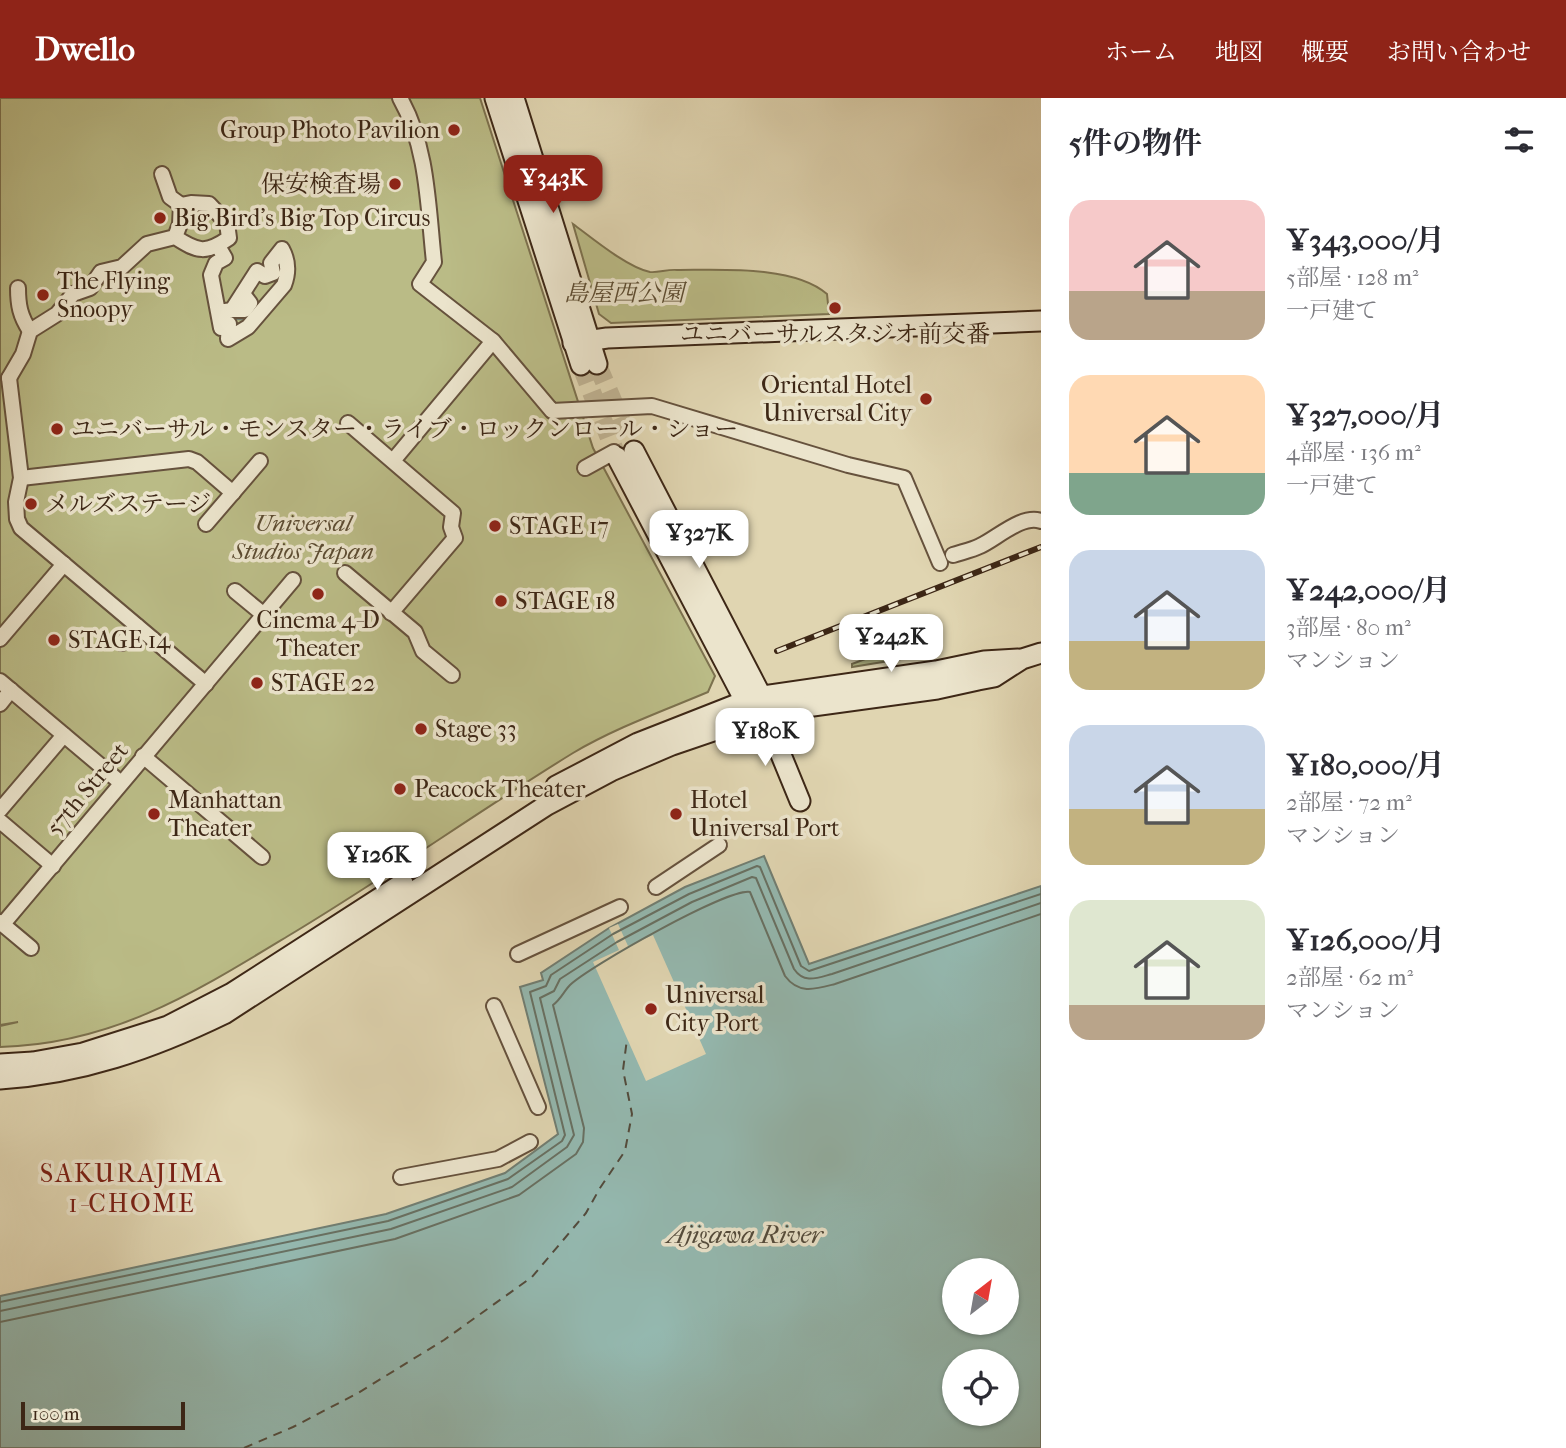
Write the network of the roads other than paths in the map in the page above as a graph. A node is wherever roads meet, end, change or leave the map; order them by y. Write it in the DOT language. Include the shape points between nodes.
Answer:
graph roads {
  1 [pos="400,98"];
  2 [pos="495,98"];
  3 [pos="514,98"];
  4 [pos="162,174"];
  5 [pos="181,205"];
  6 [pos="175,237"];
  7 [pos="218,246"];
  8 [pos="18,288"];
  9 [pos="226,311"];
  10 [pos="1041,321"];
  11 [pos="30,331"];
  12 [pos="493,341"];
  13 [pos="581,342"];
  14 [pos="589,365"];
  15 [pos="4,377"];
  16 [pos="348,423"];
  17 [pos="622,453"];
  18 [pos="397,456"];
  19 [pos="260,461"];
  20 [pos="585,468"];
  21 [pos="21,478"];
  22 [pos="233,493"];
  23 [pos="1041,521"];
  24 [pos="206,524"];
  25 [pos="953,555"];
  26 [pos="940,563"];
  27 [pos="64,564"];
  28 [pos="345,573"];
  29 [pos="293,580"];
  30 [pos="235,591"];
  31 [pos="391,612"];
  32 [pos="264,615"];
  33 [pos="137,626"];
  34 [pos="0,639"];
  35 [pos="122,643"];
  36 [pos="1032,656"];
  37 [pos="452,676"];
  38 [pos="206,684"];
  39 [pos="6,686"];
  40 [pos="0,704"];
  41 [pos="760,711"];
  42 [pos="64,735"];
  43 [pos="144,757"];
  44 [pos="121,783"];
  45 [pos="800,801"];
  46 [pos="0,810"];
  47 [pos="0,821"];
  48 [pos="719,845"];
  49 [pos="262,857"];
  50 [pos="53,866"];
  51 [pos="656,887"];
  52 [pos="620,907"];
  53 [pos="2,923"];
  54 [pos="31,948"];
  55 [pos="518,954"];
  56 [pos="494,1006"];
  57 [pos="0,1064"];
  58 [pos="0,1079"];
  59 [pos="538,1107"];
  60 [pos="530,1142"];
  61 [pos="401,1177"];
  1 -- 12 [label="street" via="413,120 422,159 435,262 420,284"];
  2 -- 13 [label="street"];
  3 -- 13 [label="street"];
  4 -- 5 [label="street" via="170,197"];
  5 -- 6 [label="street"];
  5 -- 7 [label="street" via="209,204 227,223 229,238"];
  6 -- 7 [label="street" via="192,248"];
  6 -- 11 [label="street" via="147,244 122,267 101,272 90,288 73,294 57,314"];
  7 -- 9 [label="street" via="225,258 215,263 211,275"];
  8 -- 11 [label="street" via="21,318"];
  9 -- 9 [label="street" via="221,328 229,324 228,339 287,291 287,258 282,248 271,262 273,273 264,276 257,271 243,294 250,303 246,310"];
  10 -- 13 [label="street"];
  11 -- 15 [label="street" via="23,354"];
  12 -- 18 [label="street"];
  12 -- 26 [label="street" via="552,411 652,406 904,478"];
  13 -- 14 [label="street"];
  15 -- 21 [label="street"];
  16 -- 31 [label="street" via="453,513 455,538"];
  17 -- 20 [label="street"];
  17 -- 41 [label="street"];
  19 -- 22 [label="street"];
  21 -- 22 [label="street" via="189,459"];
  21 -- 27 [label="street" via="16,502 19,524"];
  22 -- 24 [label="street"];
  23 -- 25 [label="street" via="1029,521"];
  27 -- 33 [label="street"];
  27 -- 34 [label="street"];
  28 -- 31 [label="street"];
  29 -- 32 [label="street, 57th Street"];
  30 -- 32 [label="street"];
  31 -- 37 [label="street" via="415,632 423,652"];
  32 -- 38 [label="street, 57th Street"];
  33 -- 35 [label="street"];
  33 -- 38 [label="street"];
  36 -- 41 [label="street" via="984,661"];
  38 -- 43 [label="street, 57th Street"];
  39 -- 40 [label="street"];
  39 -- 42 [label="street"];
  41 -- 45 [label="street"];
  41 -- 57 [label="street" via="638,743 587,769 188,1016 83,1053"];
  41 -- 58 [label="street" via="611,771 547,805 233,1008 184,1033 110,1061"];
  42 -- 44 [label="street"];
  42 -- 46 [label="street"];
  43 -- 44 [label="street, 57th Street"];
  43 -- 49 [label="street"];
  44 -- 50 [label="street, 57th Street"];
  47 -- 50 [label="street"];
  48 -- 51 [label="street"];
  50 -- 53 [label="street, 57th Street"];
  52 -- 55 [label="street"];
  53 -- 54 [label="street"];
  56 -- 59 [label="street"];
  60 -- 61 [label="street" via="498,1159"];
}
